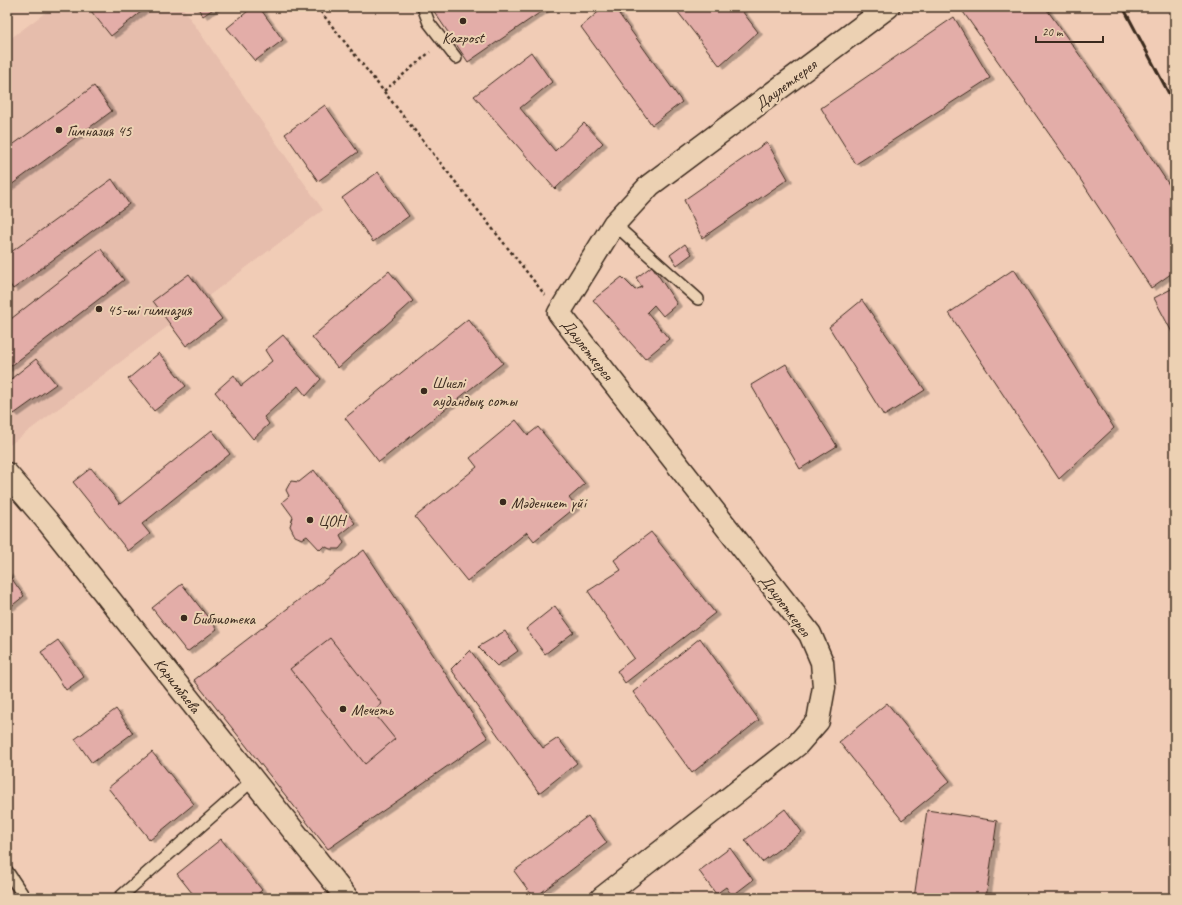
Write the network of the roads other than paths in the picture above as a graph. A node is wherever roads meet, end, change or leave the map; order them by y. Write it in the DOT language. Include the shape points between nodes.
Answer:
graph roads {
  1 [pos="423,7"];
  2 [pos="888,7"];
  3 [pos="456,58"];
  4 [pos="614,224"];
  5 [pos="698,299"];
  6 [pos="7,474"];
  7 [pos="253,780"];
  8 [pos="7,871"];
  9 [pos="26,898"];
  10 [pos="119,898"];
  11 [pos="347,898"];
  12 [pos="602,898"];
  1 -- 3 [label="lane" via="429,23"];
  2 -- 4 [label="street, Даулеткерея" via="650,185"];
  4 -- 5 [label="lane"];
  4 -- 12 [label="street, Даулеткерея" via="559,313 810,634 822,662 824,687 818,721 797,745"];
  6 -- 7 [label="street, Каримбаева"];
  7 -- 10 [label="lane"];
  7 -- 11 [label="street, Каримбаева"];
  8 -- 9 [label="lane"];
}
